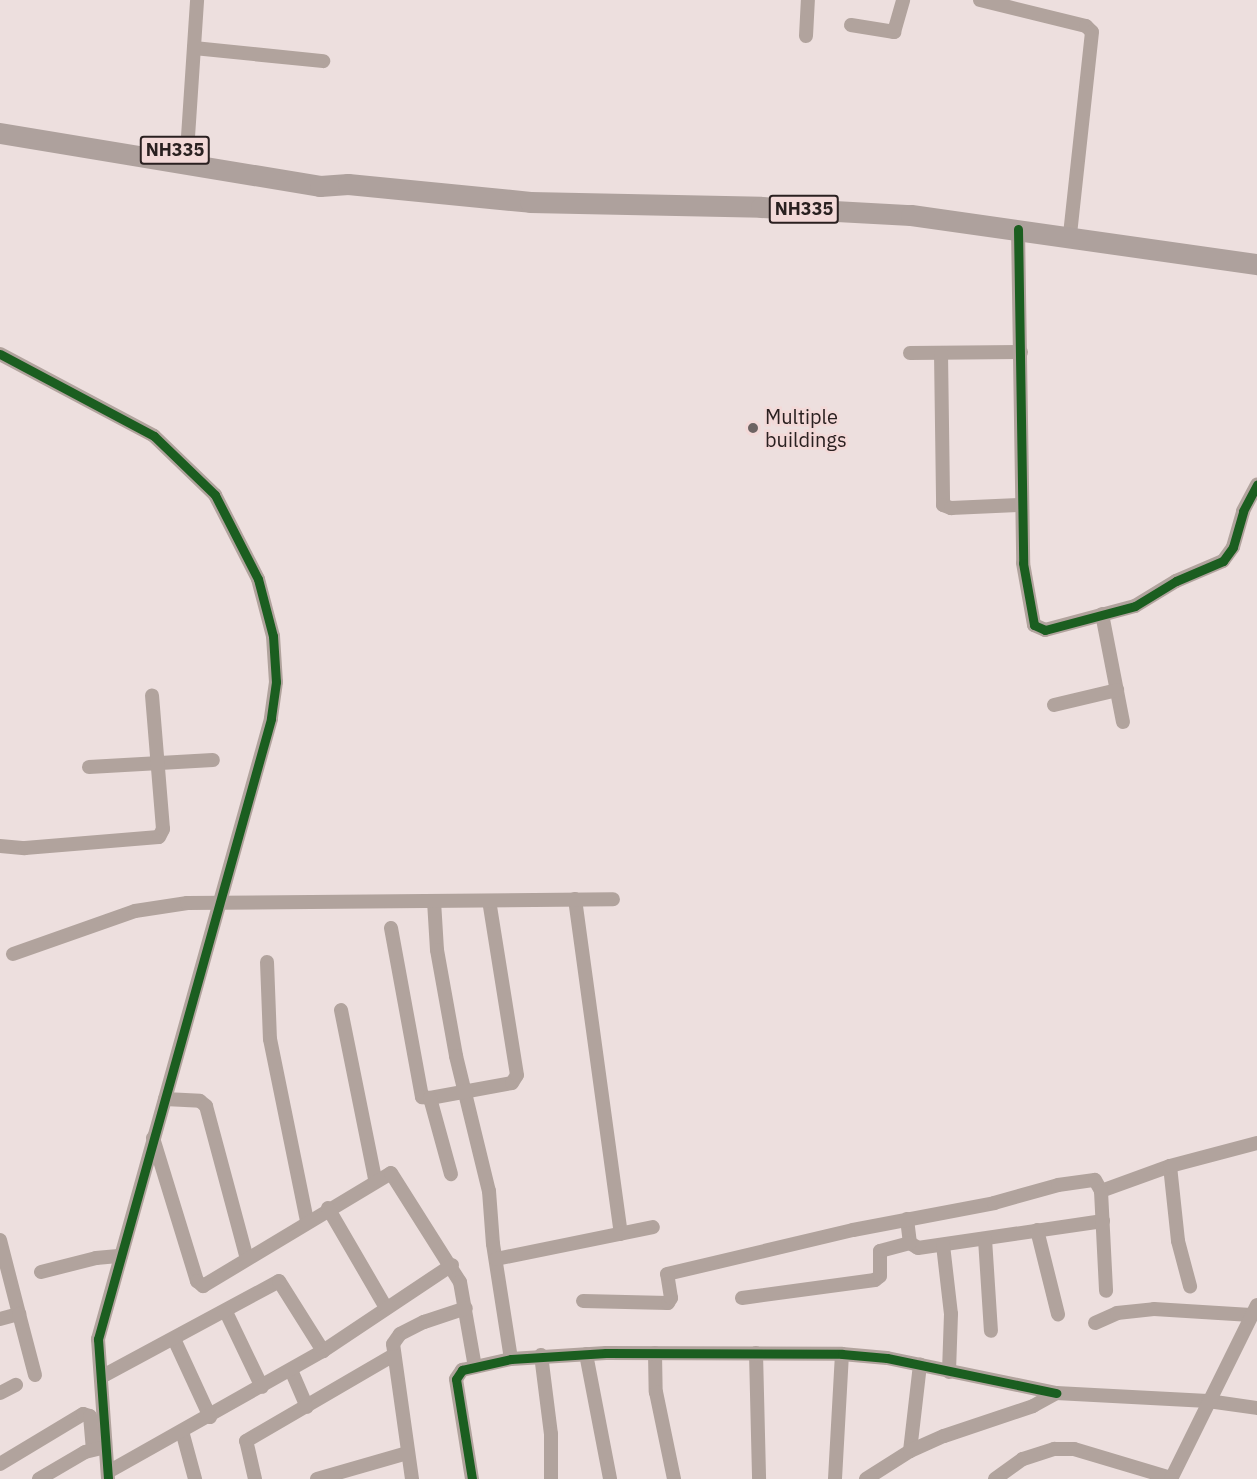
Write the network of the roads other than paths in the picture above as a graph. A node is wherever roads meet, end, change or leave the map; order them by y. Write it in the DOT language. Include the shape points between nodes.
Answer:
graph roads {
  1 [pos="196,0"];
  2 [pos="808,0"];
  3 [pos="903,0"];
  4 [pos="980,0"];
  5 [pos="851,26"];
  6 [pos="806,36"];
  7 [pos="194,48"];
  8 [pos="323,61"];
  9 [pos="0,121"];
  10 [pos="0,134"];
  11 [pos="187,152"];
  12 [pos="348,184"];
  13 [pos="1018,228"];
  14 [pos="1070,236"];
  15 [pos="1257,264"];
  16 [pos="1021,351"];
  17 [pos="910,353"];
  18 [pos="941,353"];
  19 [pos="0,354"];
  20 [pos="1257,485"];
  21 [pos="1021,505"];
  22 [pos="1102,614"];
  23 [pos="1117,690"];
  24 [pos="152,695"];
  25 [pos="1054,705"];
  26 [pos="1123,722"];
  27 [pos="213,760"];
  28 [pos="158,764"];
  29 [pos="89,767"];
  30 [pos="0,846"];
  31 [pos="575,899"];
  32 [pos="613,899"];
  33 [pos="489,901"];
  34 [pos="434,902"];
  35 [pos="219,903"];
  36 [pos="391,928"];
  37 [pos="13,954"];
  38 [pos="267,962"];
  39 [pos="341,1010"];
  40 [pos="463,1093"];
  41 [pos="430,1098"];
  42 [pos="165,1099"];
  43 [pos="153,1138"];
  44 [pos="1257,1143"];
  45 [pos="1170,1167"];
  46 [pos="451,1174"];
  47 [pos="375,1179"];
  48 [pos="1101,1191"];
  49 [pos="328,1208"];
  50 [pos="908,1219"];
  51 [pos="308,1221"];
  52 [pos="1103,1221"];
  53 [pos="653,1227"];
  54 [pos="1037,1230"];
  55 [pos="621,1234"];
  56 [pos="985,1239"];
  57 [pos="0,1240"];
  58 [pos="910,1243"];
  59 [pos="943,1245"];
  60 [pos="121,1256"];
  61 [pos="247,1259"];
  62 [pos="496,1259"];
  63 [pos="452,1265"];
  64 [pos="41,1272"];
  65 [pos="1190,1286"];
  66 [pos="1106,1291"];
  67 [pos="742,1298"];
  68 [pos="584,1301"];
  69 [pos="385,1306"];
  70 [pos="466,1308"];
  71 [pos="1254,1310"];
  72 [pos="226,1312"];
  73 [pos="19,1314"];
  74 [pos="1058,1314"];
  75 [pos="0,1319"];
  76 [pos="1095,1323"];
  77 [pos="991,1331"];
  78 [pos="174,1339"];
  79 [pos="323,1351"];
  80 [pos="655,1353"];
  81 [pos="756,1353"];
  82 [pos="586,1354"];
  83 [pos="842,1354"];
  84 [pos="541,1355"];
  85 [pos="392,1356"];
  86 [pos="511,1359"];
  87 [pos="920,1365"];
  88 [pos="475,1367"];
  89 [pos="291,1370"];
  90 [pos="949,1372"];
  91 [pos="35,1375"];
  92 [pos="101,1377"];
  93 [pos="16,1385"];
  94 [pos="262,1388"];
  95 [pos="0,1393"];
  96 [pos="1056,1393"];
  97 [pos="1208,1401"];
  98 [pos="307,1407"];
  99 [pos="1257,1408"];
  100 [pos="210,1417"];
  101 [pos="182,1431"];
  102 [pos="100,1448"];
  103 [pos="910,1451"];
  104 [pos="407,1453"];
  105 [pos="0,1464"];
  106 [pos="108,1476"];
  107 [pos="39,1479"];
  108 [pos="195,1479"];
  109 [pos="255,1479"];
  110 [pos="317,1479"];
  111 [pos="412,1479"];
  112 [pos="472,1479"];
  113 [pos="551,1479"];
  114 [pos="610,1479"];
  115 [pos="674,1479"];
  116 [pos="759,1479"];
  117 [pos="835,1479"];
  118 [pos="866,1479"];
  119 [pos="996,1479"];
  120 [pos="1171,1479"];
  1 -- 7 [label="street"];
  2 -- 6 [label="street"];
  3 -- 5 [label="street" via="894,32"];
  4 -- 14 [label="street" via="1086,26 1092,32"];
  7 -- 8 [label="street"];
  7 -- 11 [label="street"];
  9 -- 11 [label="highway, NH335"];
  10 -- 12 [label="highway, NH335" via="320,186"];
  11 -- 12 [label="highway, NH335" via="333,177"];
  12 -- 13 [label="highway, NH335" via="530,202 870,212"];
  13 -- 14 [label="highway, NH335"];
  13 -- 16 [label="street"];
  14 -- 15 [label="highway, NH335"];
  16 -- 18 [label="street"];
  16 -- 21 [label="street"];
  17 -- 18 [label="street"];
  18 -- 21 [label="street" via="944,505"];
  19 -- 35 [label="street" via="154,436 214,495 258,579 273,636 276,682 271,719"];
  20 -- 22 [label="street" via="1243,511 1233,548 1223,561 1176,581 1135,606"];
  21 -- 22 [label="street" via="1023,563 1034,625 1045,630"];
  22 -- 23 [label="street"];
  23 -- 25 [label="street"];
  23 -- 26 [label="street"];
  24 -- 28 [label="street"];
  27 -- 28 [label="street"];
  28 -- 29 [label="street"];
  28 -- 30 [label="street" via="163,829 159,837 25,848"];
  31 -- 32 [label="street"];
  31 -- 33 [label="street"];
  31 -- 55 [label="street"];
  33 -- 34 [label="street"];
  33 -- 40 [label="street" via="517,1079"];
  34 -- 35 [label="street"];
  34 -- 40 [label="street" via="437,950"];
  35 -- 37 [label="street" via="135,911"];
  35 -- 42 [label="street"];
  36 -- 41 [label="street" via="421,1093"];
  38 -- 51 [label="street" via="270,1039"];
  39 -- 47 [label="street"];
  40 -- 41 [label="street"];
  40 -- 62 [label="street" via="489,1191"];
  41 -- 46 [label="street"];
  42 -- 43 [label="street"];
  42 -- 61 [label="street" via="200,1101 206,1106"];
  43 -- 60 [label="street"];
  43 -- 61 [label="street" via="199,1285 207,1285"];
  44 -- 45 [label="street"];
  45 -- 48 [label="street"];
  45 -- 65 [label="street" via="1178,1241"];
  47 -- 49 [label="street"];
  47 -- 63 [label="street" via="387,1172 394,1175"];
  48 -- 50 [label="street" via="1095,1180 1058,1185 994,1203"];
  48 -- 52 [label="street"];
  49 -- 51 [label="street"];
  49 -- 69 [label="street"];
  50 -- 58 [label="street"];
  50 -- 68 [label="street" via="668,1274 668,1303"];
  51 -- 61 [label="street"];
  52 -- 54 [label="street"];
  52 -- 66 [label="street"];
  53 -- 55 [label="street"];
  54 -- 56 [label="street"];
  54 -- 74 [label="street"];
  55 -- 62 [label="street"];
  56 -- 59 [label="street"];
  56 -- 77 [label="street"];
  57 -- 73 [label="street"];
  58 -- 59 [label="street" via="918,1248"];
  58 -- 67 [label="street" via="880,1251 880,1276 875,1280"];
  59 -- 90 [label="street" via="951,1314"];
  60 -- 64 [label="street"];
  60 -- 92 [label="street" via="98,1339"];
  62 -- 86 [label="street"];
  63 -- 69 [label="street"];
  63 -- 70 [label="street"];
  69 -- 79 [label="street"];
  70 -- 85 [label="street" via="400,1334 394,1338"];
  70 -- 88 [label="street"];
  71 -- 76 [label="street" via="1154,1309 1117,1313"];
  71 -- 97 [label="street"];
  72 -- 78 [label="street"];
  72 -- 79 [label="street" via="279,1281"];
  72 -- 94 [label="street"];
  73 -- 75 [label="street"];
  73 -- 91 [label="street"];
  78 -- 92 [label="street"];
  78 -- 100 [label="street"];
  79 -- 89 [label="street"];
  80 -- 81 [label="street"];
  80 -- 82 [label="street"];
  80 -- 115 [label="street" via="658,1400"];
  81 -- 83 [label="street"];
  81 -- 116 [label="street"];
  82 -- 84 [label="street"];
  82 -- 114 [label="street"];
  83 -- 87 [label="street"];
  83 -- 117 [label="street"];
  84 -- 86 [label="street"];
  84 -- 113 [label="street" via="552,1434"];
  85 -- 98 [label="street"];
  85 -- 104 [label="street"];
  86 -- 88 [label="street"];
  87 -- 90 [label="street"];
  87 -- 103 [label="street"];
  88 -- 112 [label="street" via="462,1370 456,1379"];
  89 -- 94 [label="street"];
  89 -- 98 [label="street"];
  90 -- 96 [label="street"];
  92 -- 102 [label="street"];
  93 -- 95 [label="street"];
  94 -- 100 [label="street"];
  96 -- 97 [label="street"];
  96 -- 103 [label="street" via="1033,1406 976,1423"];
  97 -- 99 [label="street"];
  97 -- 120 [label="street"];
  98 -- 109 [label="street" via="246,1441"];
  100 -- 101 [label="street"];
  101 -- 106 [label="street"];
  101 -- 108 [label="street"];
  102 -- 105 [label="street" via="90,1416 83,1414"];
  102 -- 106 [label="street"];
  102 -- 107 [label="street"];
  103 -- 118 [label="street"];
  104 -- 110 [label="street"];
  104 -- 111 [label="street"];
  119 -- 120 [label="street" via="1023,1459 1054,1449 1074,1449"];
}
